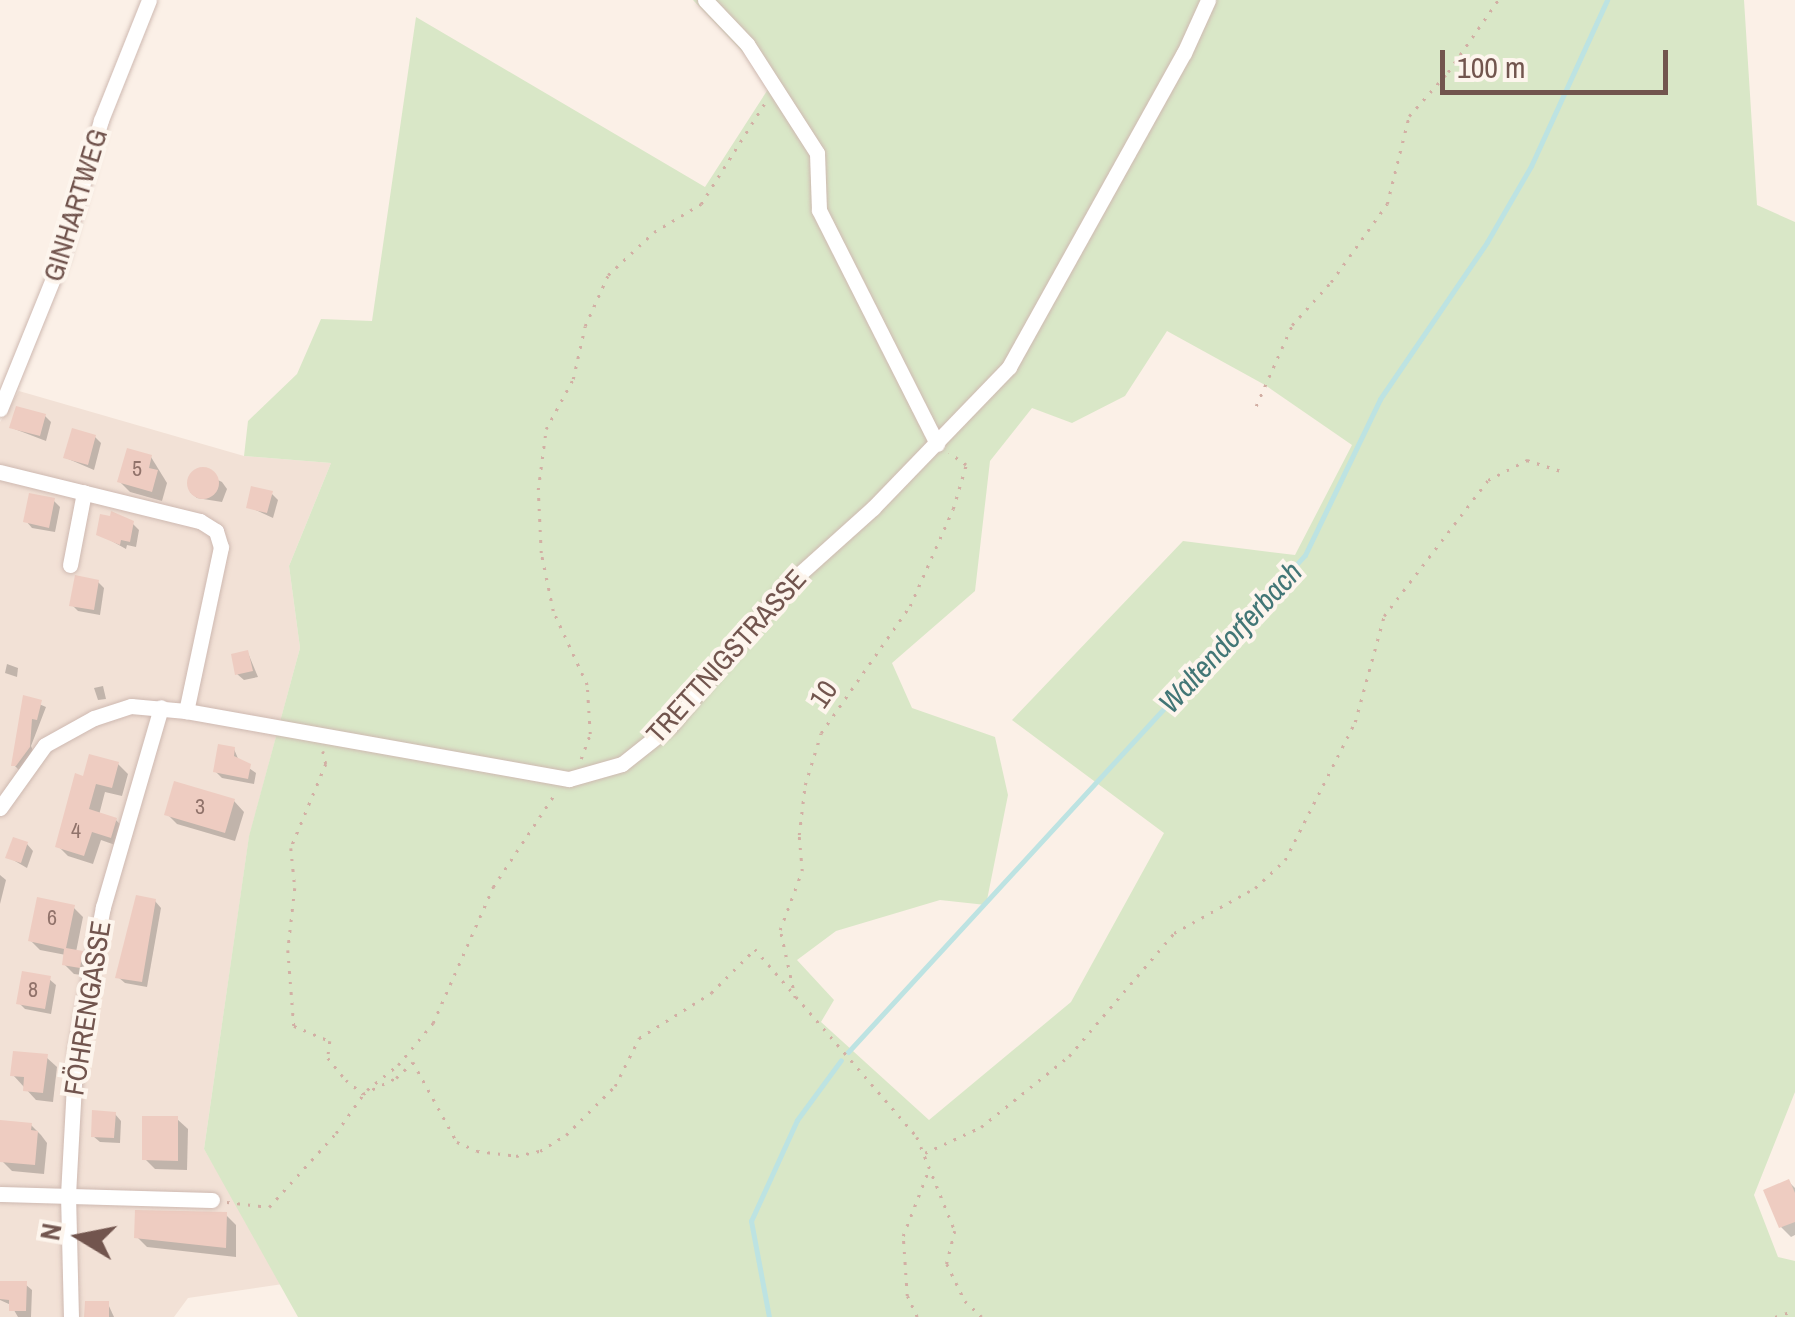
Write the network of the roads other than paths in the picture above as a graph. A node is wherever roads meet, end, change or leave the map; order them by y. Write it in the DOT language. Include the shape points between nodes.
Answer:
graph roads {
  1 [pos="149,0"];
  2 [pos="705,0"];
  3 [pos="1208,0"];
  4 [pos="0,409"];
  5 [pos="937,444"];
  6 [pos="0,472"];
  7 [pos="84,492"];
  8 [pos="70,565"];
  9 [pos="160,708"];
  10 [pos="186,710"];
  11 [pos="0,808"];
  12 [pos="0,1194"];
  13 [pos="68,1195"];
  14 [pos="212,1200"];
  15 [pos="71,1317"];
  1 -- 4 [label="street, GINHARTWEG" via="102,120 62,256"];
  2 -- 5 [label="street" via="747,44 817,153 820,210"];
  3 -- 5 [label="street, TRETTNIGSTRASSE" via="1009,367"];
  5 -- 10 [label="street, TRETTNIGSTRASSE" via="786,587 671,726 622,764 573,776"];
  6 -- 7 [label="street"];
  7 -- 8 [label="street"];
  7 -- 10 [label="street" via="200,521 220,539"];
  9 -- 10 [label="street, TRETTNIGSTRASSE"];
  9 -- 11 [label="street, TRETTNIGSTRASSE" via="106,712 44,745"];
  9 -- 13 [label="street, FÖHRENGASSE" via="116,854 82,1011"];
  12 -- 13 [label="street"];
  13 -- 14 [label="street"];
  13 -- 15 [label="street, FÖHRENGASSE"];
}
